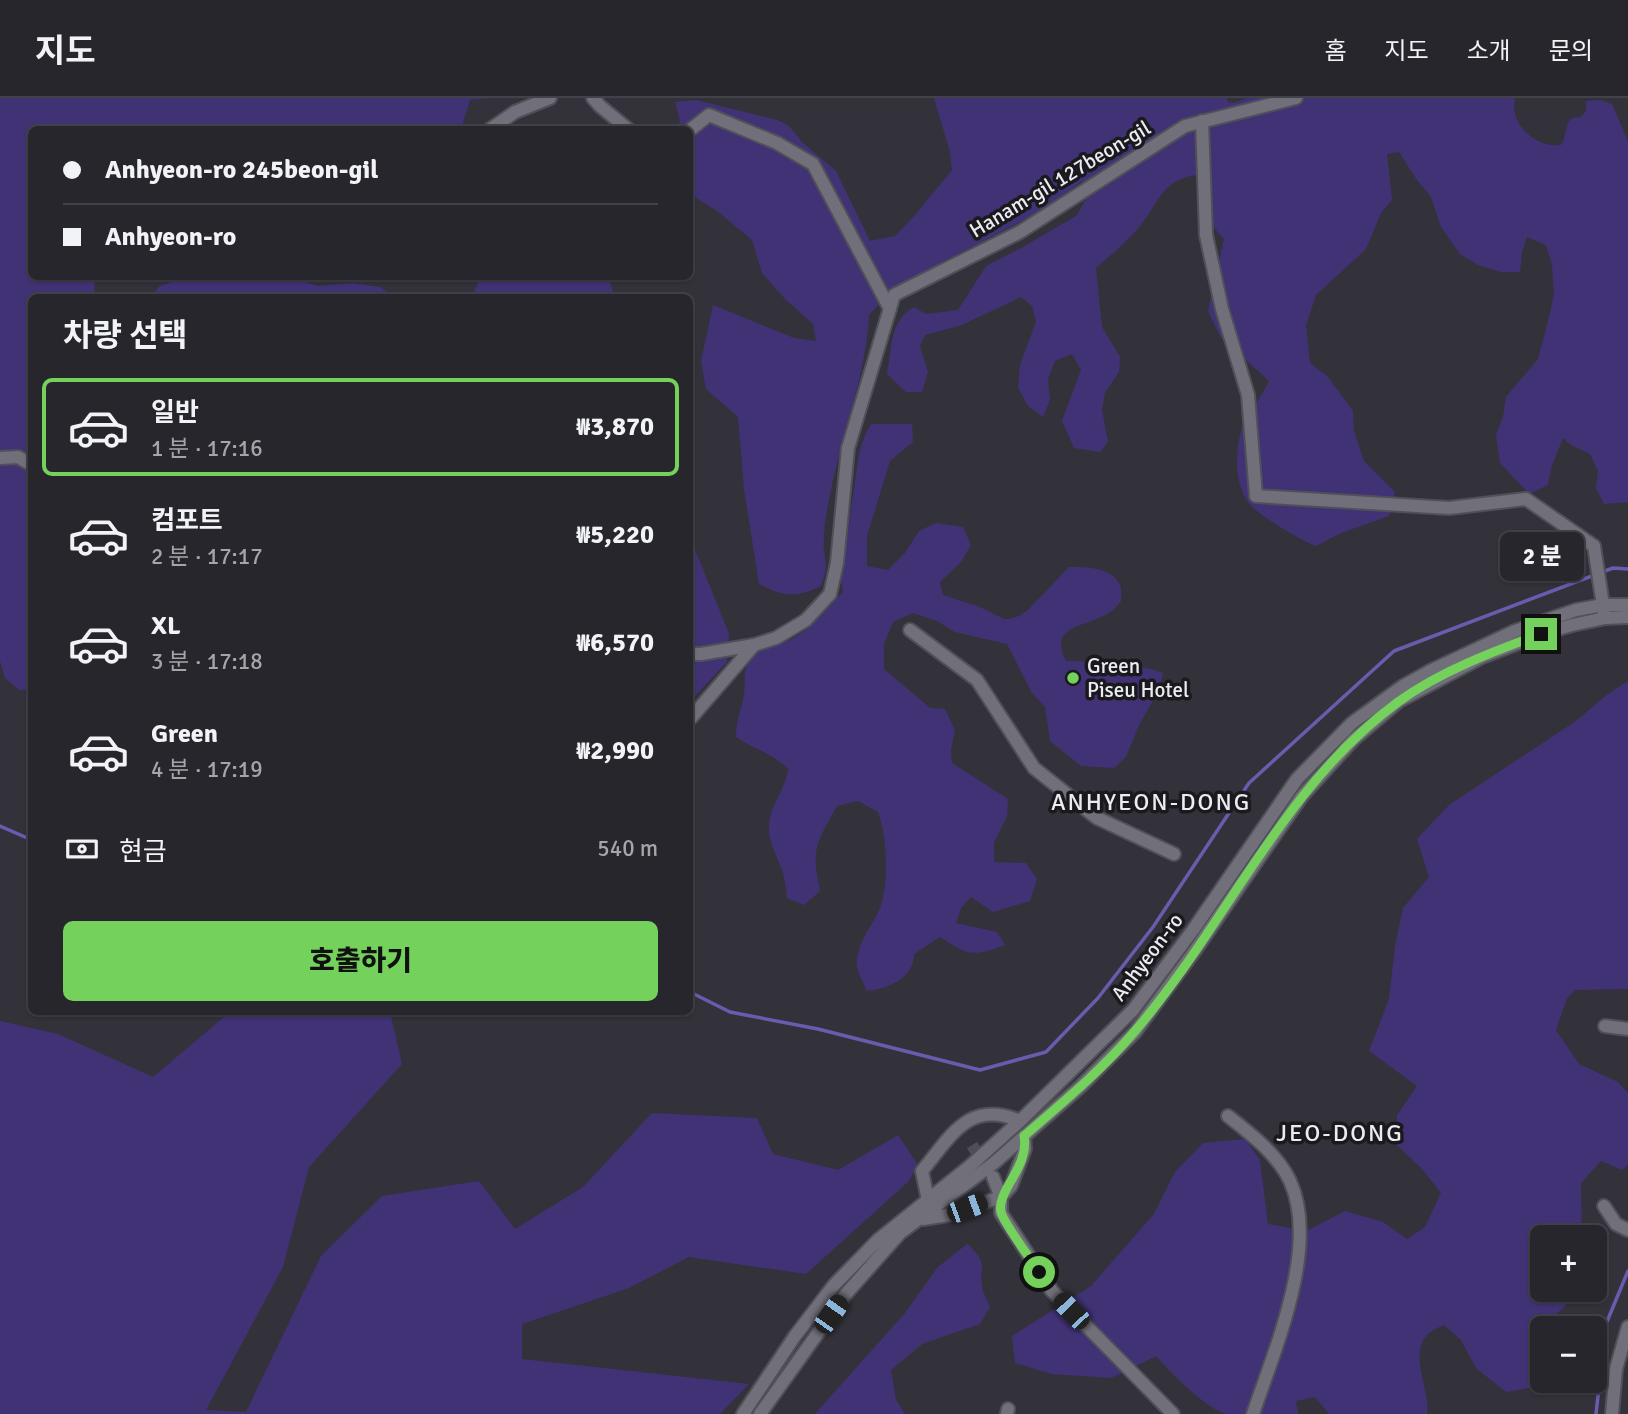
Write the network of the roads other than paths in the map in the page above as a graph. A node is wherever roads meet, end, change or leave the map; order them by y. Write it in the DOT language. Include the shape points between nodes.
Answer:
graph roads {
  1 [pos="550,98"];
  2 [pos="593,98"];
  3 [pos="1296,98"];
  4 [pos="1202,121"];
  5 [pos="492,126"];
  6 [pos="624,126"];
  7 [pos="693,128"];
  8 [pos="890,309"];
  9 [pos="0,457"];
  10 [pos="28,463"];
  11 [pos="1628,605"];
  12 [pos="1604,612"];
  13 [pos="1628,617"];
  14 [pos="910,630"];
  15 [pos="754,645"];
  16 [pos="693,654"];
  17 [pos="693,716"];
  18 [pos="1174,854"];
  19 [pos="1605,1026"];
  20 [pos="1628,1029"];
  21 [pos="1228,1116"];
  22 [pos="1020,1121"];
  23 [pos="1024,1136"];
  24 [pos="993,1177"];
  25 [pos="1001,1197"];
  26 [pos="928,1200"];
  27 [pos="1604,1206"];
  28 [pos="919,1220"];
  29 [pos="1628,1230"];
  30 [pos="1628,1327"];
  31 [pos="743,1414"];
  32 [pos="760,1414"];
  33 [pos="1173,1414"];
  34 [pos="1253,1414"];
  35 [pos="1612,1414"];
  1 -- 5 [label="street"];
  2 -- 6 [label="street"];
  3 -- 4 [label="street, Hanam-gil 127beon-gil"];
  4 -- 8 [label="street, Hanam-gil 127beon-gil" via="1185,126 1020,232 894,295"];
  4 -- 12 [label="street" via="1206,235 1248,395 1256,496 1449,508 1526,499 1594,546"];
  7 -- 8 [label="street" via="709,115 813,164"];
  8 -- 15 [label="street, Hanam-gil 127beon-gil" via="848,448 830,594 806,620"];
  9 -- 10 [label="street" via="18,457"];
  11 -- 12 [label="street, Anhyeon-ro"];
  12 -- 13 [label="street, Anhyeon-ro"];
  12 -- 22 [label="street, Anhyeon-ro" via="1576,610 1515,631 1403,686 1352,723 1297,779 1133,1010"];
  12 -- 23 [label="street, Anhyeon-ro" via="1452,671 1399,701 1353,740 1302,796 1135,1031"];
  14 -- 18 [label="street" via="977,680 1034,768 1097,818"];
  15 -- 16 [label="street, Hanam-gil 127beon-gil"];
  15 -- 17 [label="street"];
  19 -- 20 [label="street"];
  21 -- 34 [label="street" via="1282,1166 1291,1184 1300,1233 1288,1311"];
  22 -- 26 [label="street, Anhyeon-ro"];
  22 -- 26 [label="street" via="1002,1113 962,1123 922,1171"];
  23 -- 25 [label="street" via="1025,1149 1011,1185"];
  23 -- 28 [label="street, Anhyeon-ro"];
  24 -- 25 [label="street"];
  25 -- 28 [label="street"];
  25 -- 33 [label="street" via="1001,1213 1052,1291"];
  26 -- 31 [label="street, Anhyeon-ro" via="878,1240 834,1285"];
  27 -- 29 [label="street" via="1616,1224"];
  28 -- 32 [label="street, Anhyeon-ro" via="900,1233 845,1295"];
  30 -- 35 [label="street" via="1616,1369"];
}
